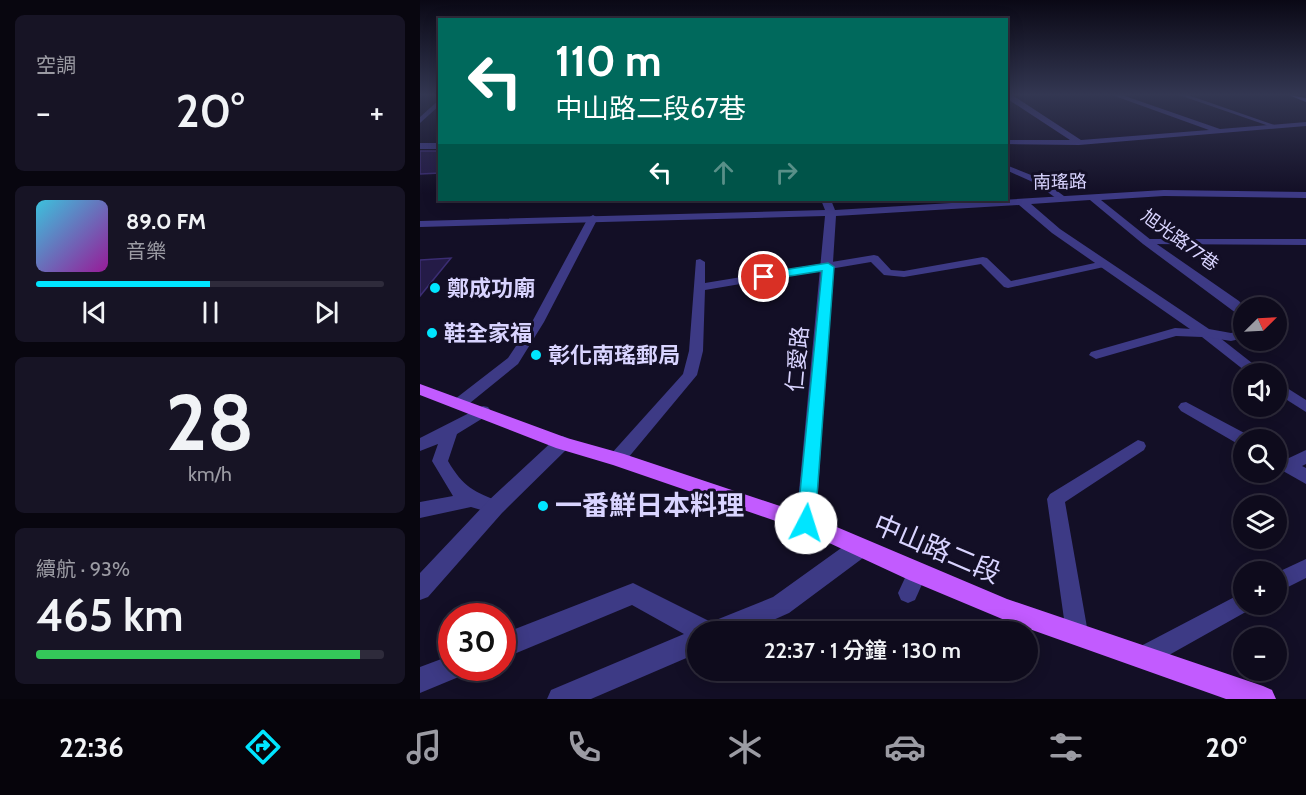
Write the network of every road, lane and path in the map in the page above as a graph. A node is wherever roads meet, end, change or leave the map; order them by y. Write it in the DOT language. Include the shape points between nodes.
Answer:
graph roads {
  1 [pos="1056,128"];
  2 [pos="1209,128"];
  3 [pos="1270,128"];
  4 [pos="1222,132"];
  5 [pos="1008,142"];
  6 [pos="1079,143"];
  7 [pos="420,146"];
  8 [pos="438,146"];
  9 [pos="1008,168"];
  10 [pos="1306,195"];
  11 [pos="1093,198"];
  12 [pos="1063,199"];
  13 [pos="1008,200"];
  14 [pos="1020,200"];
  15 [pos="988,201"];
  16 [pos="829,206"];
  17 [pos="593,218"];
  18 [pos="420,224"];
  19 [pos="1147,242"];
  20 [pos="1306,242"];
  21 [pos="700,262"];
  22 [pos="1104,264"];
  23 [pos="828,267"];
  24 [pos="699,287"];
  25 [pos="1233,303"];
  26 [pos="1205,333"];
  27 [pos="1233,337"];
  28 [pos="1096,355"];
  29 [pos="1245,363"];
  30 [pos="420,389"];
  31 [pos="1287,394"];
  32 [pos="460,403"];
  33 [pos="1186,407"];
  34 [pos="1306,407"];
  35 [pos="483,411"];
  36 [pos="450,431"];
  37 [pos="1233,434"];
  38 [pos="562,443"];
  39 [pos="420,445"];
  40 [pos="1138,446"];
  41 [pos="1306,456"];
  42 [pos="617,459"];
  43 [pos="1287,461"];
  44 [pos="1287,465"];
  45 [pos="1306,477"];
  46 [pos="469,500"];
  47 [pos="495,507"];
  48 [pos="420,510"];
  49 [pos="806,523"];
  50 [pos="859,548"];
  51 [pos="1306,568"];
  52 [pos="917,573"];
  53 [pos="1287,578"];
  54 [pos="420,589"];
  55 [pos="908,593"];
  56 [pos="1233,608"];
  57 [pos="743,621"];
  58 [pos="687,622"];
  59 [pos="1077,633"];
  60 [pos="516,641"];
  61 [pos="687,645"];
  62 [pos="1145,656"];
  63 [pos="438,673"];
  64 [pos="420,680"];
  65 [pos="560,699"];
  66 [pos="1263,699"];
  1 -- 6 [label="street"];
  2 -- 4 [label="street"];
  3 -- 4 [label="street"];
  4 -- 6 [label="street"];
  5 -- 6 [label="street"];
  7 -- 8 [label="street"];
  9 -- 12 [label="lane" via="1038,181"];
  10 -- 11 [label="street, 南瑤路"];
  11 -- 12 [label="street, 南瑤路"];
  11 -- 19 [label="street, 旭光路77巷"];
  12 -- 14 [label="street, 南瑤路"];
  13 -- 14 [label="street, 南瑤路"];
  14 -- 22 [label="street"];
  15 -- 16 [label="street, 南瑤路"];
  16 -- 17 [label="street, 南瑤路"];
  16 -- 23 [label="street, 仁愛路"];
  17 -- 18 [label="street, 南瑤路"];
  17 -- 32 [label="lane" via="513,361"];
  19 -- 20 [label="lane"];
  19 -- 25 [label="street, 旭光路77巷"];
  21 -- 24 [label="lane"];
  22 -- 23 [label="lane" via="1008,285 983,260 904,274 888,273 874,258"];
  22 -- 26 [label="street"];
  23 -- 24 [label="lane"];
  23 -- 49 [label="street, 仁愛路"];
  24 -- 42 [label="lane" via="696,351 690,375"];
  26 -- 27 [label="street"];
  26 -- 28 [label="lane" via="1175,332"];
  26 -- 29 [label="lane"];
  30 -- 32 [label="main road, 中山路二段"];
  31 -- 34 [label="lane"];
  32 -- 35 [label="main road, 中山路二段"];
  33 -- 37 [label="lane"];
  35 -- 36 [label="lane"];
  35 -- 38 [label="main road, 中山路二段"];
  36 -- 39 [label="lane"];
  36 -- 46 [label="lane" via="440,461 451,483"];
  38 -- 42 [label="main road, 中山路二段"];
  38 -- 47 [label="street"];
  40 -- 59 [label="lane" via="1056,499"];
  41 -- 43 [label="lane"];
  42 -- 49 [label="main road, 中山路二段"];
  44 -- 45 [label="lane"];
  46 -- 47 [label="lane"];
  46 -- 48 [label="lane"];
  47 -- 54 [label="street"];
  49 -- 50 [label="main road, 中山路二段"];
  50 -- 52 [label="main road, 中山路二段"];
  50 -- 57 [label="street" via="781,605"];
  51 -- 53 [label="lane"];
  52 -- 55 [label="lane"];
  52 -- 59 [label="main road, 中山路二段" via="1007,610"];
  56 -- 62 [label="lane"];
  58 -- 60 [label="street" via="633,594"];
  59 -- 62 [label="main road, 中山路二段"];
  61 -- 65 [label="street"];
  62 -- 66 [label="main road, 中山路二段"];
  63 -- 64 [label="street"];
}
